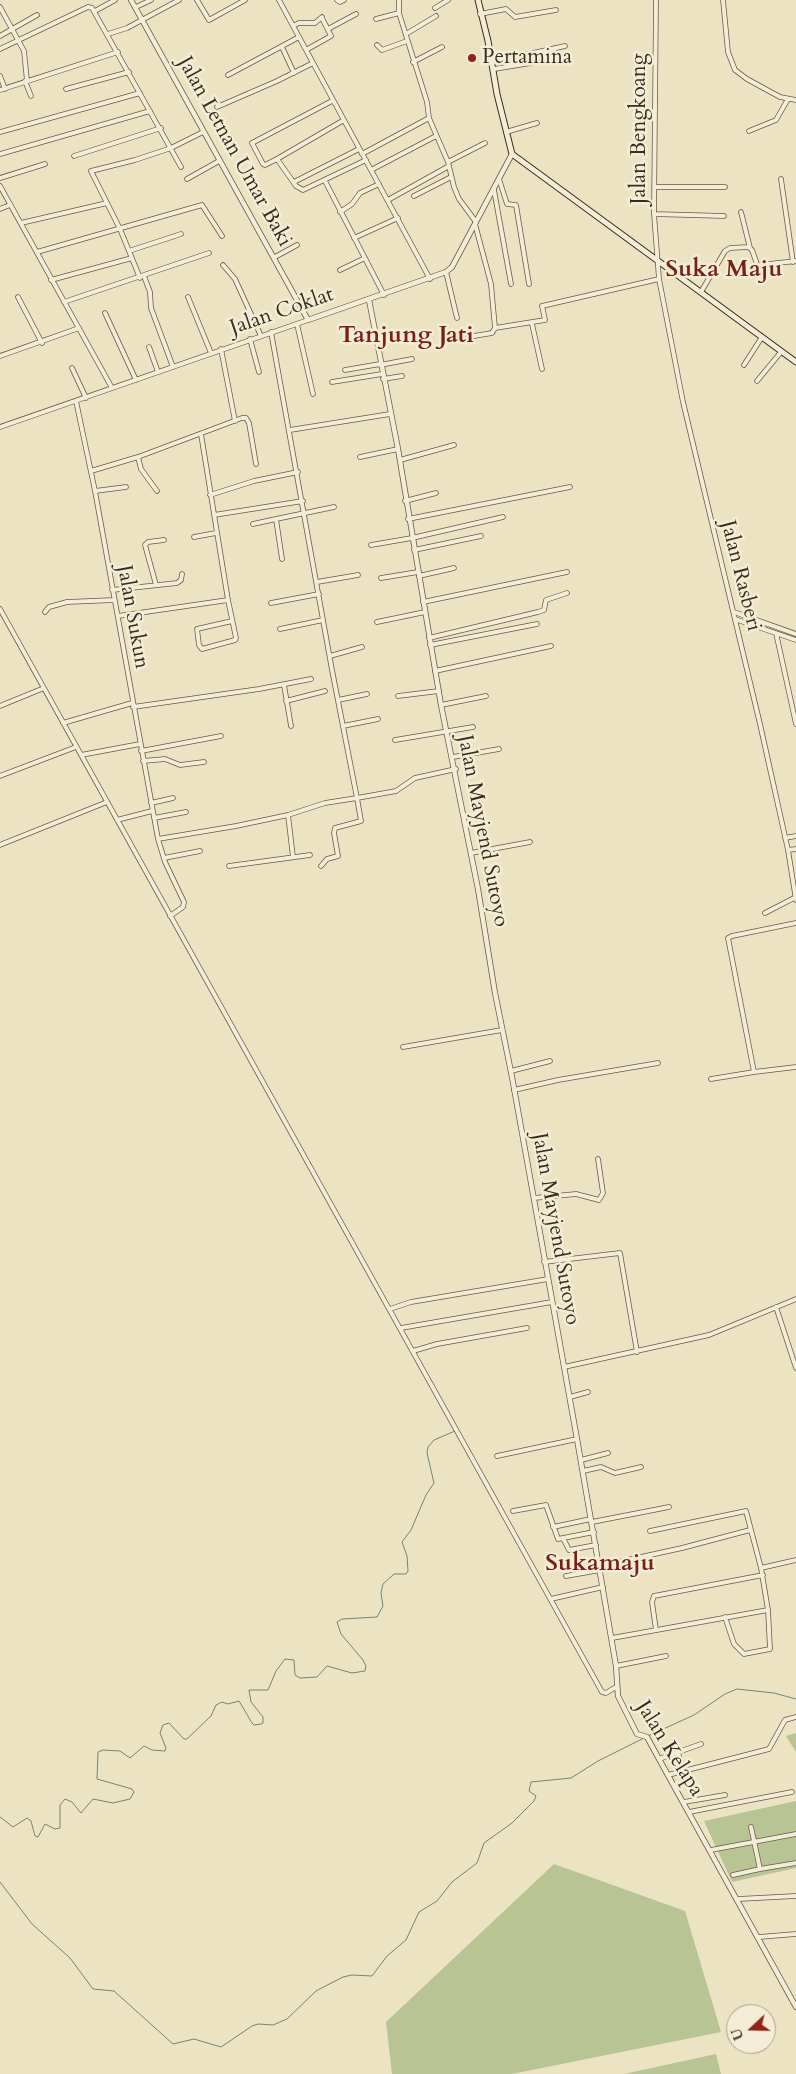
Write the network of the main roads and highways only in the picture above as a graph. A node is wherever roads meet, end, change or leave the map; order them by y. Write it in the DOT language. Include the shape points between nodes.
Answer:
graph roads {
  1 [pos="478,0"];
  2 [pos="796,362"];
  1 -- 2 [label="main road" via="512,154"];
}
